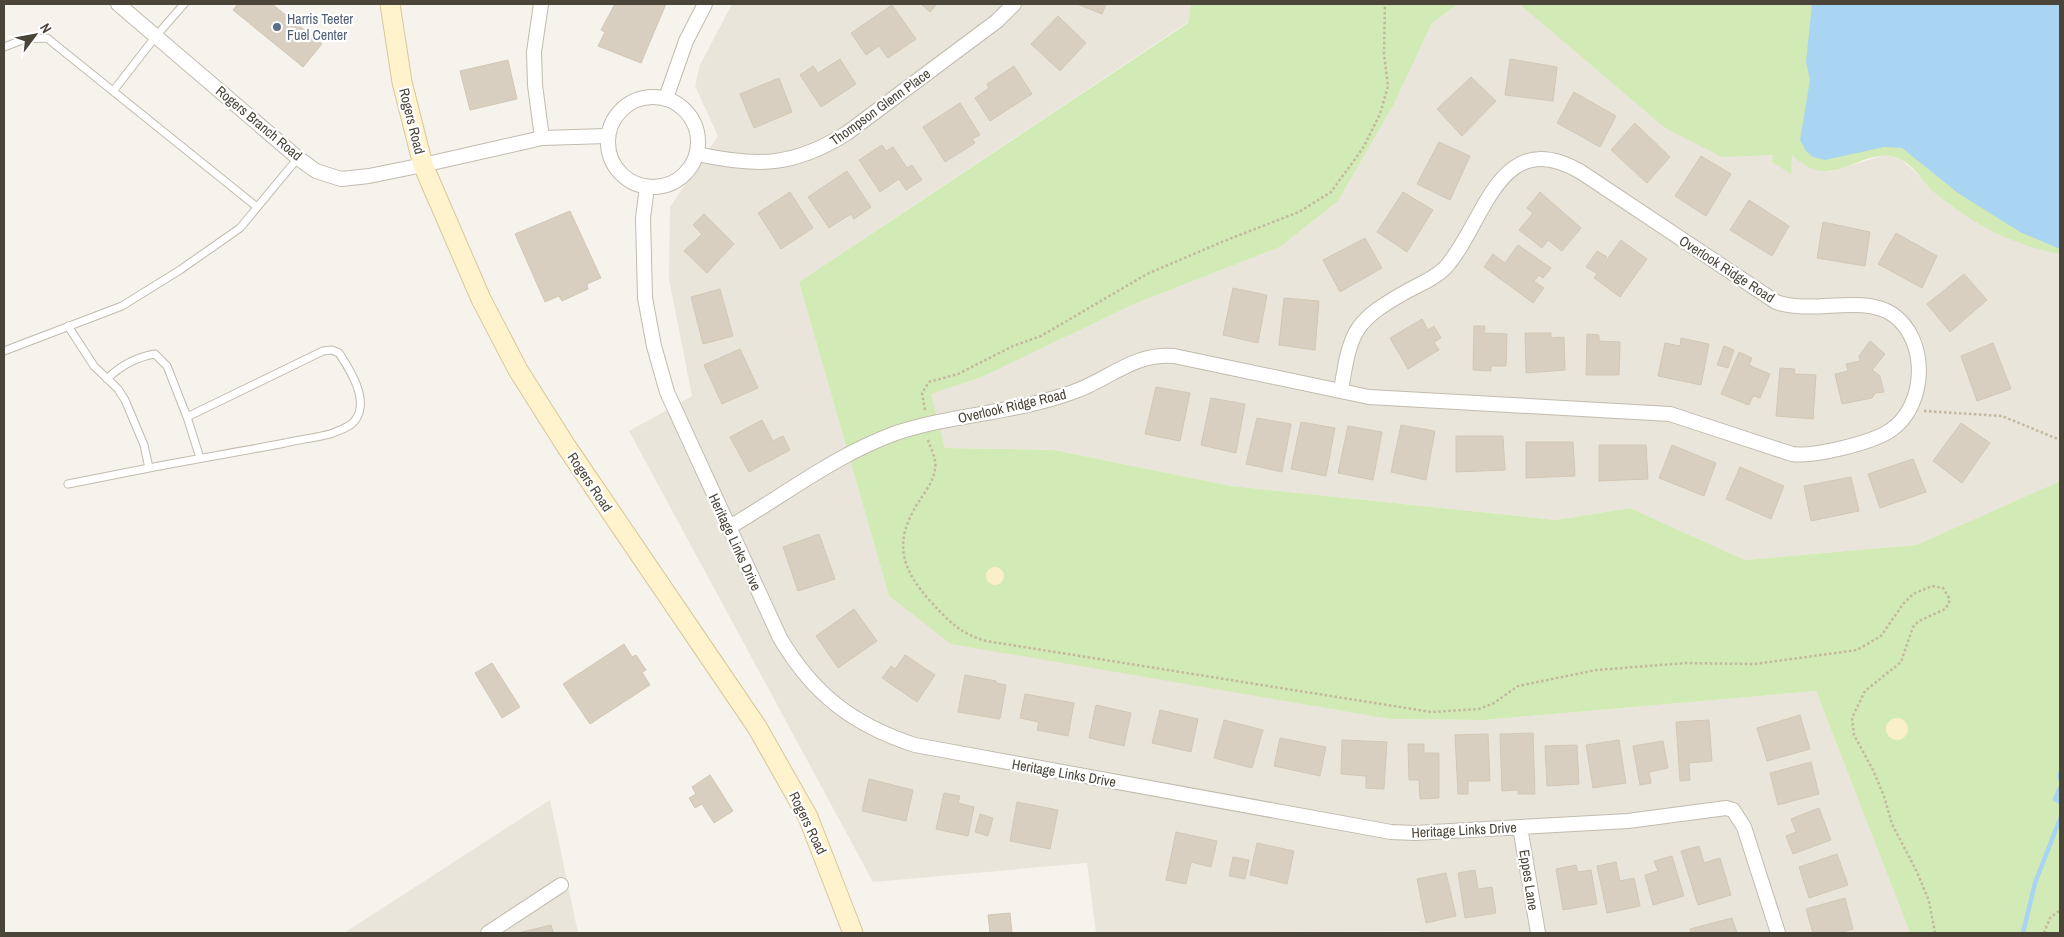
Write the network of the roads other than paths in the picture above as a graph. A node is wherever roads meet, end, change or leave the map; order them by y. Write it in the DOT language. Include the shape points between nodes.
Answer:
graph roads {
  1 [pos="118,4"];
  2 [pos="184,4"];
  3 [pos="390,4"];
  4 [pos="542,4"];
  5 [pos="705,4"];
  6 [pos="1014,4"];
  7 [pos="156,36"];
  8 [pos="4,47"];
  9 [pos="114,90"];
  10 [pos="666,98"];
  11 [pos="607,136"];
  12 [pos="542,138"];
  13 [pos="697,154"];
  14 [pos="298,158"];
  15 [pos="424,165"];
  16 [pos="647,187"];
  17 [pos="257,208"];
  18 [pos="68,326"];
  19 [pos="4,351"];
  20 [pos="107,379"];
  21 [pos="1341,390"];
  22 [pos="187,417"];
  23 [pos="200,458"];
  24 [pos="148,468"];
  25 [pos="68,484"];
  26 [pos="728,528"];
  27 [pos="1520,827"];
  28 [pos="561,885"];
  29 [pos="488,933"];
  30 [pos="853,933"];
  31 [pos="1538,933"];
  32 [pos="1778,933"];
  1 -- 7 [label="street, Rogers Branch Road"];
  2 -- 7 [label="lane"];
  3 -- 15 [label="main road, Rogers Road" via="402,82"];
  4 -- 12 [label="street" via="534,52"];
  5 -- 10 [label="street" via="686,41"];
  6 -- 13 [label="street, Thompson Glenn Place" via="997,21 822,149 768,163 724,160"];
  7 -- 9 [label="lane"];
  7 -- 14 [label="street, Rogers Branch Road"];
  8 -- 9 [label="lane" via="25,39 47,38"];
  9 -- 17 [label="lane"];
  10 -- 11 [label="street" via="653,96 628,103 614,118"];
  10 -- 13 [label="street" via="689,114 696,126"];
  11 -- 12 [label="street"];
  11 -- 16 [label="street" via="612,164 627,179"];
  12 -- 15 [label="street"];
  13 -- 16 [label="street" via="678,180 663,186"];
  14 -- 15 [label="street, Rogers Branch Road" via="316,171 341,179"];
  14 -- 17 [label="lane"];
  15 -- 30 [label="main road, Rogers Road" via="478,291 518,370 757,727 808,816"];
  16 -- 26 [label="street, Heritage Links Drive" via="643,218 645,298 654,346 667,392"];
  17 -- 18 [label="lane" via="240,228 180,270 122,306"];
  18 -- 19 [label="lane"];
  18 -- 20 [label="lane" via="94,366"];
  20 -- 22 [label="lane" via="123,366 155,354 167,366"];
  20 -- 24 [label="lane" via="118,389 131,413 144,445"];
  21 -- 21 [label="street, Overlook Ridge Road" via="1388,399 1660,412 1792,454 1810,455 1871,439 1897,425 1914,397 1918,362 1911,335 1890,313 1870,306 1798,308 1776,302 1581,172 1569,165 1545,159 1520,164 1501,178 1443,270 1367,317 1350,341"];
  21 -- 26 [label="street, Overlook Ridge Road" via="1174,356 1136,360 1064,395 927,425 882,439 846,456"];
  22 -- 23 [label="lane"];
  22 -- 23 [label="lane" via="332,350 343,359 360,396 362,404 355,421 333,433"];
  23 -- 24 [label="lane"];
  24 -- 25 [label="lane"];
  26 -- 27 [label="street, Heritage Links Drive" via="780,638 799,668 851,716 893,738 939,751 1368,830 1414,833"];
  27 -- 31 [label="street, Eppes Lane"];
  27 -- 32 [label="street, Heritage Links Drive" via="1628,821 1716,808 1733,810 1744,827"];
  28 -- 29 [label="street"];
}
